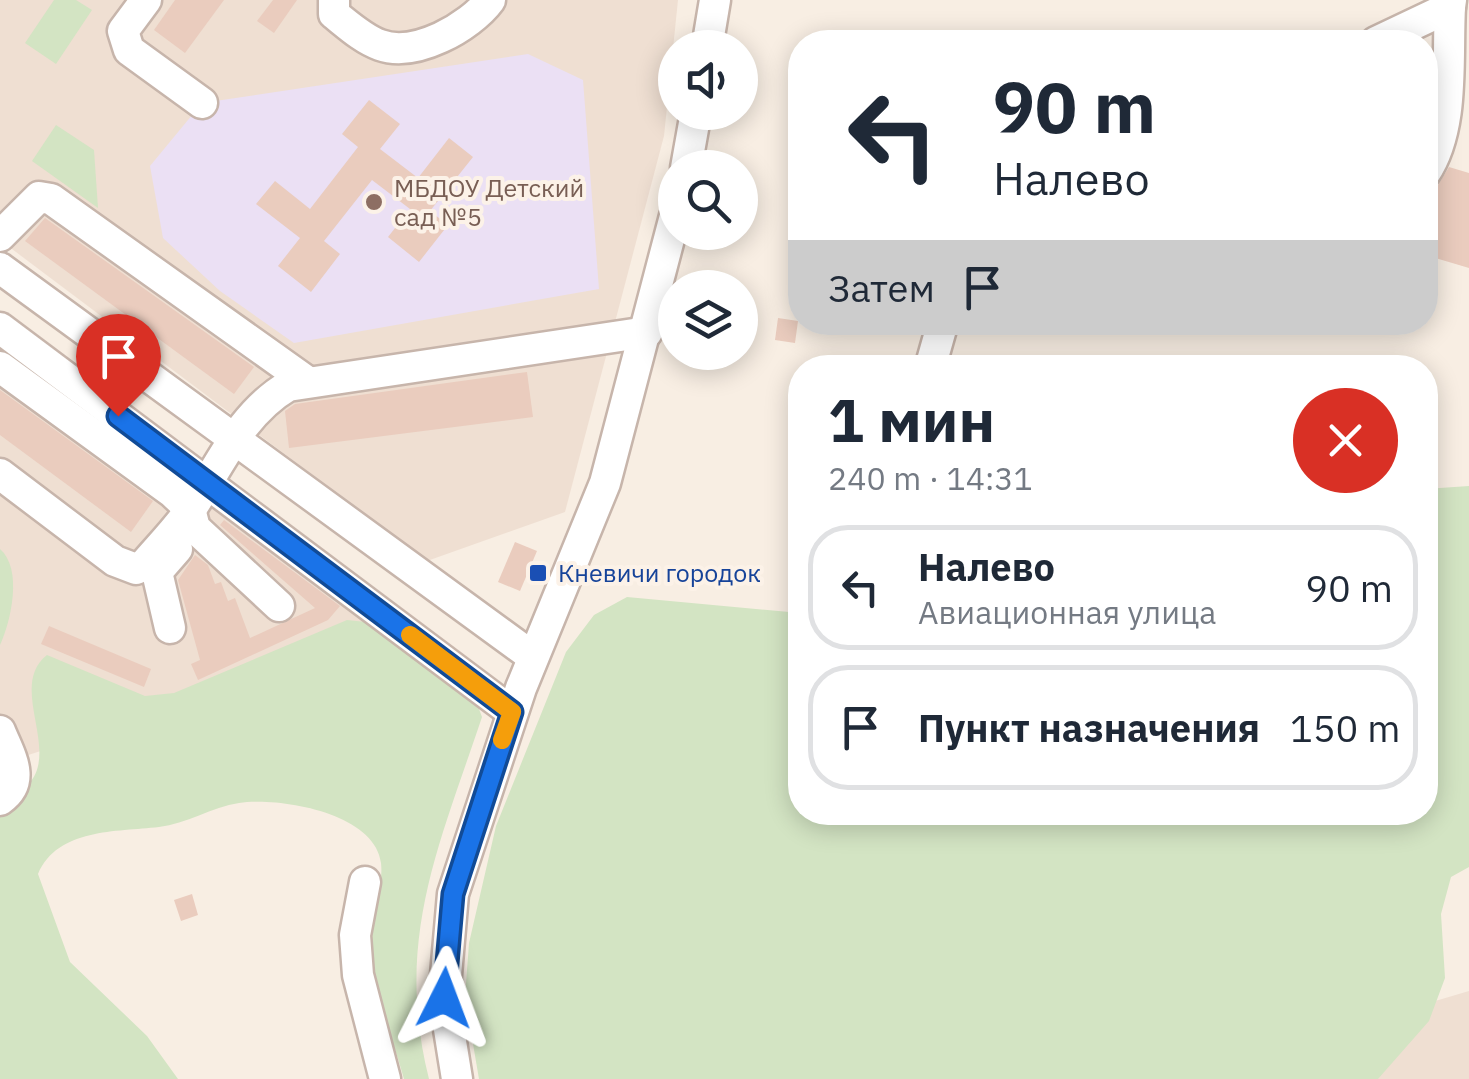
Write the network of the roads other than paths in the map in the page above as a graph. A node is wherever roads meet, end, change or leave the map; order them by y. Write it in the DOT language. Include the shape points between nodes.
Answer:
graph roads {
  1 [pos="146,0"];
  2 [pos="334,0"];
  3 [pos="490,0"];
  4 [pos="714,0"];
  5 [pos="1450,4"];
  6 [pos="710,30"];
  7 [pos="1399,30"];
  8 [pos="202,102"];
  9 [pos="1438,152"];
  10 [pos="0,236"];
  11 [pos="667,250"];
  12 [pos="0,268"];
  13 [pos="0,328"];
  14 [pos="647,332"];
  15 [pos="0,367"];
  16 [pos="305,380"];
  17 [pos="233,439"];
  18 [pos="0,474"];
  19 [pos="208,481"];
  20 [pos="193,519"];
  21 [pos="279,606"];
  22 [pos="170,628"];
  23 [pos="533,657"];
  24 [pos="512,712"];
  25 [pos="0,731"];
  26 [pos="0,800"];
  27 [pos="365,882"];
  28 [pos="385,1079"];
  29 [pos="457,1079"];
  1 -- 8 [label="street" via="123,31 124,42"];
  2 -- 3 [label="street" via="334,14 364,37 408,48 474,22"];
  4 -- 6 [label="street"];
  5 -- 7 [label="street"];
  5 -- 9 [label="street"];
  10 -- 16 [label="street" via="28,203 39,196 51,200"];
  11 -- 14 [label="street"];
  12 -- 17 [label="street"];
  13 -- 19 [label="street"];
  14 -- 16 [label="street"];
  14 -- 23 [label="street" via="605,484"];
  15 -- 20 [label="street"];
  16 -- 17 [label="street" via="269,397"];
  17 -- 19 [label="street"];
  17 -- 23 [label="street"];
  18 -- 20 [label="street" via="126,568 143,566"];
  19 -- 20 [label="street"];
  19 -- 24 [label="street"];
  20 -- 21 [label="street"];
  20 -- 22 [label="street" via="157,572"];
  23 -- 24 [label="street"];
  24 -- 29 [label="street" via="453,894 444,998"];
  25 -- 26 [label="street" via="17,773"];
  27 -- 28 [label="street" via="354,935 358,975"];
}
